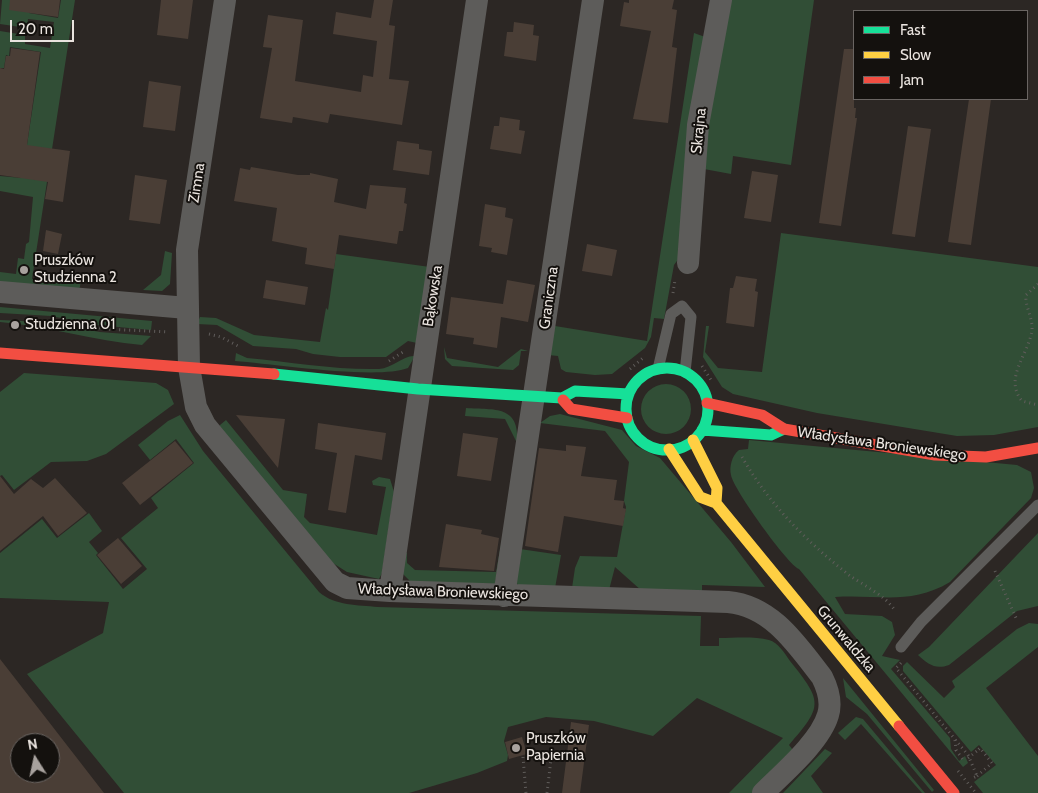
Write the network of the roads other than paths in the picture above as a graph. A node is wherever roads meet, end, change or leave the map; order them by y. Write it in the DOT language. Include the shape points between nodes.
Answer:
graph roads {
  1 [pos="225,0"];
  2 [pos="477,0"];
  3 [pos="592,0"];
  4 [pos="721,0"];
  5 [pos="688,263"];
  6 [pos="0,292"];
  7 [pos="187,308"];
  8 [pos="0,353"];
  9 [pos="189,367"];
  10 [pos="658,369"];
  11 [pos="685,372"];
  12 [pos="418,390"];
  13 [pos="629,394"];
  14 [pos="533,397"];
  15 [pos="562,398"];
  16 [pos="707,403"];
  17 [pos="627,418"];
  18 [pos="784,429"];
  19 [pos="702,430"];
  20 [pos="693,440"];
  21 [pos="669,449"];
  22 [pos="1037,452"];
  23 [pos="716,502"];
  24 [pos="1038,505"];
  25 [pos="390,592"];
  26 [pos="504,596"];
  27 [pos="901,646"];
  28 [pos="958,790"];
  29 [pos="763,793"];
  1 -- 7 [label="street, Zimna" via="188,242"];
  2 -- 12 [label="street, Bąkowska"];
  3 -- 14 [label="street, Graniczna"];
  4 -- 5 [label="street, Skrajna" via="698,125"];
  6 -- 7 [label="street"];
  7 -- 9 [label="street, Zimna"];
  8 -- 9 [label="street"];
  9 -- 12 [label="street" via="306,376"];
  9 -- 25 [label="street, Władysława Broniewskiego" via="196,407 205,425 319,565 342,586"];
  10 -- 11 [label="street"];
  10 -- 11 [label="lane" via="671,314 682,306 691,317"];
  10 -- 13 [label="street" via="640,378"];
  11 -- 16 [label="street" via="698,381"];
  12 -- 14 [label="street"];
  12 -- 25 [label="street, Bąkowska"];
  13 -- 15 [label="street" via="575,392"];
  13 -- 17 [label="street"];
  14 -- 15 [label="street"];
  14 -- 26 [label="street, Graniczna"];
  15 -- 17 [label="street" via="571,409"];
  16 -- 18 [label="street, Władysława Broniewskiego" via="762,415"];
  16 -- 19 [label="street"];
  17 -- 21 [label="street" via="634,433 646,444"];
  18 -- 19 [label="street, Władysława Broniewskiego" via="771,435"];
  18 -- 22 [label="street, Władysława Broniewskiego" via="957,457"];
  19 -- 20 [label="street"];
  20 -- 21 [label="street"];
  20 -- 23 [label="street, Grunwaldzka" via="716,488"];
  21 -- 23 [label="street, Grunwaldzka" via="700,497"];
  23 -- 28 [label="street, Grunwaldzka" via="945,782"];
  24 -- 27 [label="lane"];
  25 -- 26 [label="street, Władysława Broniewskiego"];
  26 -- 29 [label="street, Władysława Broniewskiego" via="728,602 752,607 777,623 827,687 830,706 822,728"];
}
